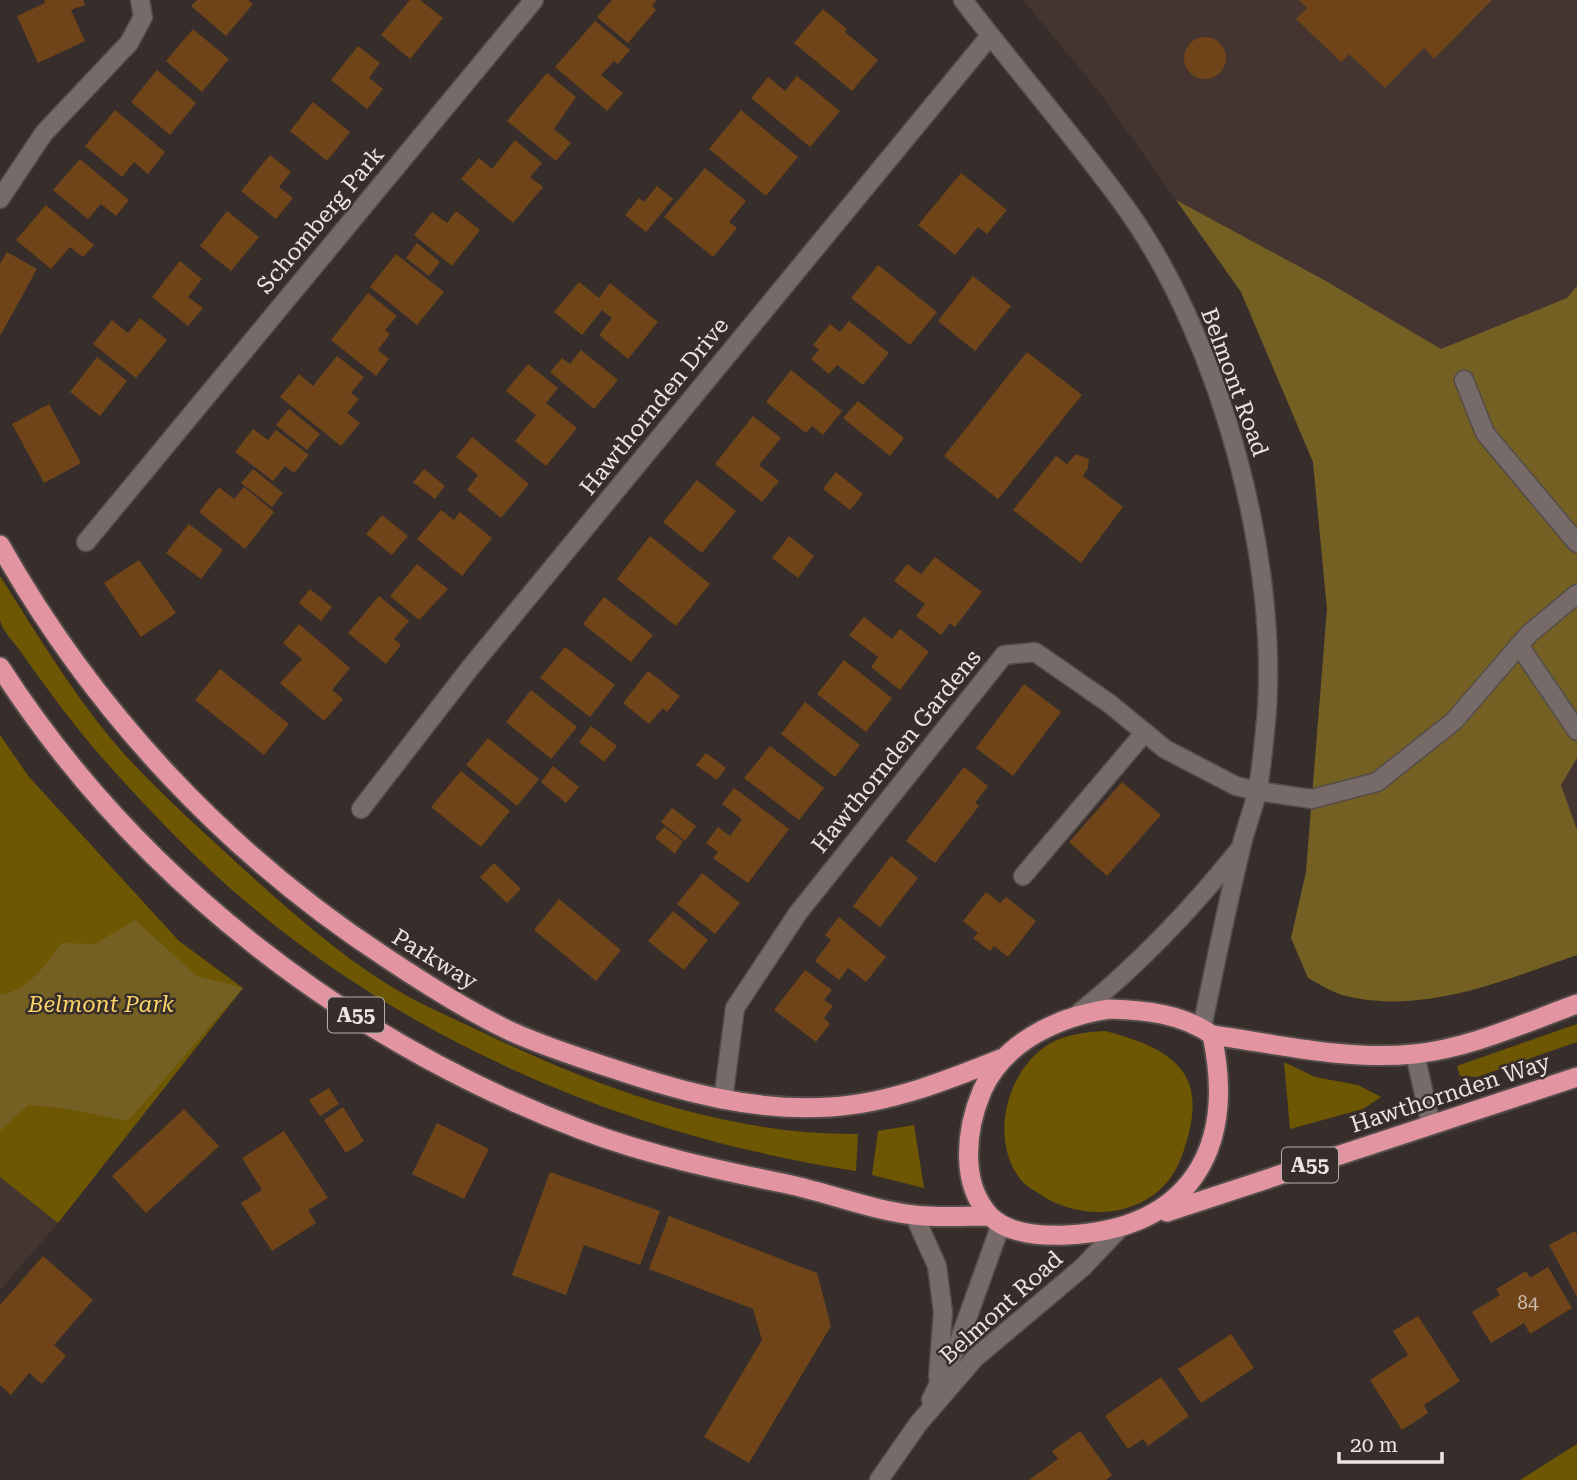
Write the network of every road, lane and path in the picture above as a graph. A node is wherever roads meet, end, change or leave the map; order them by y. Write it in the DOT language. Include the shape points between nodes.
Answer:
graph roads {
  1 [pos="140,0"];
  2 [pos="534,0"];
  3 [pos="963,0"];
  4 [pos="990,36"];
  5 [pos="0,199"];
  6 [pos="1464,380"];
  7 [pos="86,542"];
  8 [pos="1577,543"];
  9 [pos="0,545"];
  10 [pos="1577,594"];
  11 [pos="1519,645"];
  12 [pos="0,667"];
  13 [pos="1577,731"];
  14 [pos="1145,732"];
  15 [pos="1257,791"];
  16 [pos="360,809"];
  17 [pos="1241,848"];
  18 [pos="1023,876"];
  19 [pos="1577,1004"];
  20 [pos="1079,1013"];
  21 [pos="1207,1032"];
  22 [pos="1415,1054"];
  23 [pos="1003,1058"];
  24 [pos="1577,1077"];
  25 [pos="723,1100"];
  26 [pos="1431,1125"];
  27 [pos="914,1215"];
  28 [pos="996,1220"];
  29 [pos="1140,1221"];
  30 [pos="1120,1228"];
  31 [pos="937,1387"];
  32 [pos="918,1424"];
  33 [pos="879,1480"];
  1 -- 5 [label="street" via="143,17 129,43 44,133"];
  2 -- 7 [label="street, Schomberg Park"];
  3 -- 4 [label="street, Belmont Road"];
  4 -- 15 [label="street, Belmont Road" via="1127,209 1179,299 1208,372 1245,481 1262,573 1269,654"];
  4 -- 16 [label="street, Hawthornden Drive" via="470,668"];
  6 -- 8 [label="street" via="1485,433"];
  9 -- 25 [label="highway, Parkway / A55" via="35,605 139,744 206,815 353,936 510,1031 644,1079"];
  10 -- 11 [label="street, Hawthornden Gardens"];
  11 -- 13 [label="street"];
  11 -- 15 [label="street, Hawthornden Gardens" via="1454,721 1377,782 1312,799"];
  12 -- 27 [label="highway, A55" via="88,786 162,864 231,928 406,1048 493,1094 584,1131 691,1164"];
  14 -- 15 [label="street, Hawthornden Gardens" via="1177,755 1237,786"];
  14 -- 18 [label="street"];
  14 -- 25 [label="street, Hawthornden Gardens" via="1035,652 1004,655 798,913 735,1008"];
  15 -- 17 [label="street, Belmont Road"];
  17 -- 20 [label="street, Belmont Road" via="1127,975"];
  17 -- 21 [label="street, Belmont Road"];
  19 -- 22 [label="highway, Hawthornden Way / A55" via="1475,1042"];
  20 -- 21 [label="highway, A55" via="1136,1010 1180,1019"];
  20 -- 23 [label="highway, A55" via="1039,1031"];
  21 -- 22 [label="highway, Hawthornden Way / A55" via="1377,1056"];
  21 -- 29 [label="highway, A55" via="1219,1084 1211,1143 1180,1197"];
  22 -- 26 [label="street"];
  23 -- 25 [label="highway, Parkway / A55" via="935,1085 869,1102 766,1107"];
  23 -- 28 [label="highway, A55" via="973,1112 968,1153 975,1193"];
  24 -- 26 [label="highway, Hawthornden Way / A55"];
  26 -- 29 [label="highway, Hawthornden Way / A55"];
  27 -- 28 [label="highway, A55"];
  27 -- 31 [label="street" via="937,1266 943,1312"];
  28 -- 30 [label="highway, A55" via="1039,1236"];
  28 -- 31 [label="street, Belmont Road" via="958,1344"];
  29 -- 30 [label="highway, A55"];
  30 -- 32 [label="street, Belmont Road" via="1083,1267 975,1358"];
  31 -- 32 [label="street, Belmont Road"];
  32 -- 33 [label="street, Belmont Road"];
}
